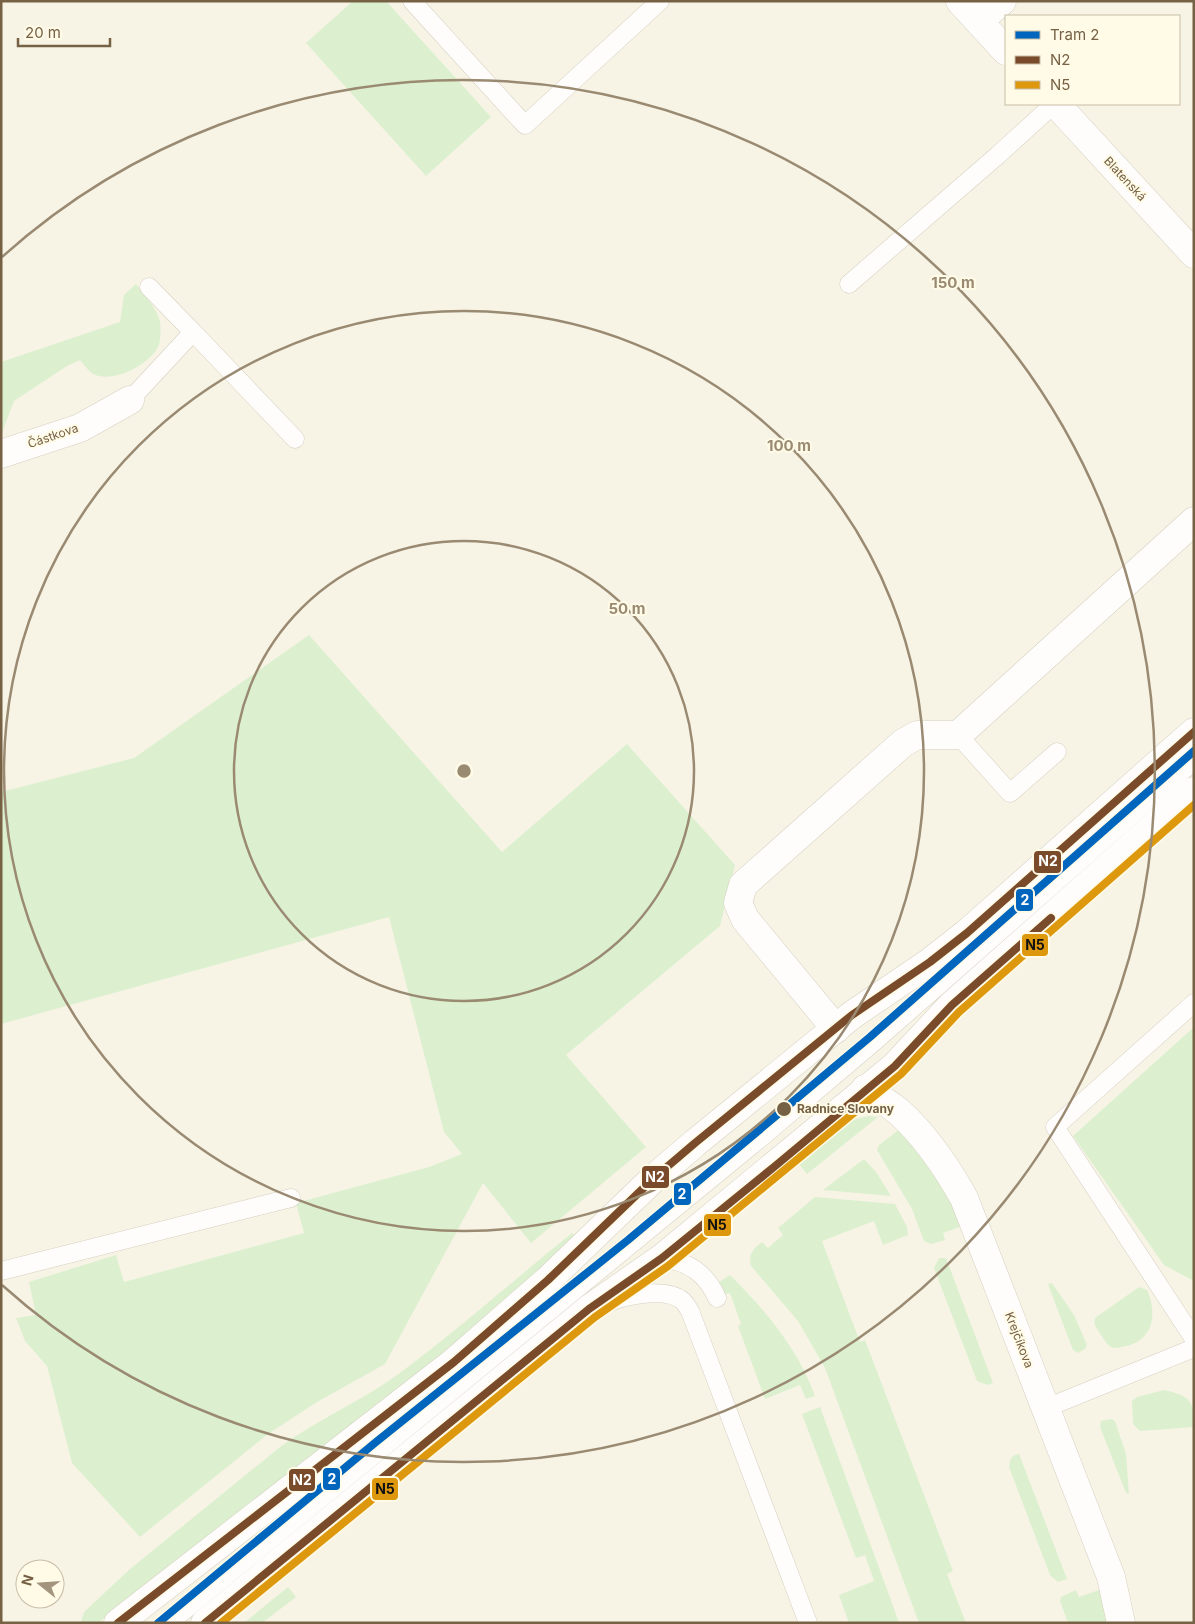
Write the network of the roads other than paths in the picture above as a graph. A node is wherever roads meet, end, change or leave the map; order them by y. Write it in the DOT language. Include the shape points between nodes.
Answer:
graph roads {
  1 [pos="412,1"];
  2 [pos="660,1"];
  3 [pos="960,1"];
  4 [pos="1002,1"];
  5 [pos="979,22"];
  6 [pos="1005,50"];
  7 [pos="1054,105"];
  8 [pos="1056,105"];
  9 [pos="1194,254"];
  10 [pos="849,284"];
  11 [pos="150,287"];
  12 [pos="192,332"];
  13 [pos="130,400"];
  14 [pos="295,440"];
  15 [pos="1,454"];
  16 [pos="1194,520"];
  17 [pos="1194,732"];
  18 [pos="958,735"];
  19 [pos="1056,752"];
  20 [pos="1194,761"];
  21 [pos="1194,791"];
  22 [pos="1194,1003"];
  23 [pos="836,1028"];
  24 [pos="865,1090"];
  25 [pos="292,1198"];
  26 [pos="662,1258"];
  27 [pos="1,1271"];
  28 [pos="717,1298"];
  29 [pos="589,1309"];
  30 [pos="1194,1339"];
  31 [pos="1194,1348"];
  32 [pos="1046,1408"];
  33 [pos="118,1623"];
  34 [pos="170,1623"];
  35 [pos="204,1623"];
  36 [pos="808,1623"];
  37 [pos="1121,1623"];
  1 -- 2 [label="lane" via="525,125"];
  3 -- 5 [label="street"];
  4 -- 5 [label="street"];
  5 -- 6 [label="street"];
  7 -- 10 [label="lane"];
  8 -- 9 [label="street, Blatenská"];
  11 -- 12 [label="lane"];
  12 -- 13 [label="lane"];
  12 -- 14 [label="lane"];
  13 -- 15 [label="street, Částkova" via="80,428"];
  16 -- 18 [label="street"];
  17 -- 23 [label="street" via="967,933"];
  18 -- 19 [label="lane" via="1010,793"];
  18 -- 23 [label="street" via="917,735 903,743 747,880 739,894 738,903 744,919"];
  20 -- 34 [label="lane" via="770,1130"];
  21 -- 24 [label="street" via="952,1005 895,1066"];
  22 -- 30 [label="lane" via="1055,1127"];
  23 -- 33 [label="street" via="654,1178 548,1280 454,1362"];
  24 -- 26 [label="street"];
  24 -- 32 [label="street, Krejčíkova" via="903,1116 922,1136 952,1178 975,1224"];
  25 -- 27 [label="lane"];
  26 -- 28 [label="lane" via="679,1260 698,1270 712,1286"];
  26 -- 29 [label="street"];
  29 -- 35 [label="street"];
  29 -- 36 [label="lane" via="633,1294 670,1295 683,1301 698,1330"];
  31 -- 32 [label="lane"];
  32 -- 37 [label="street, Krejčíkova" via="1110,1577"];
}
